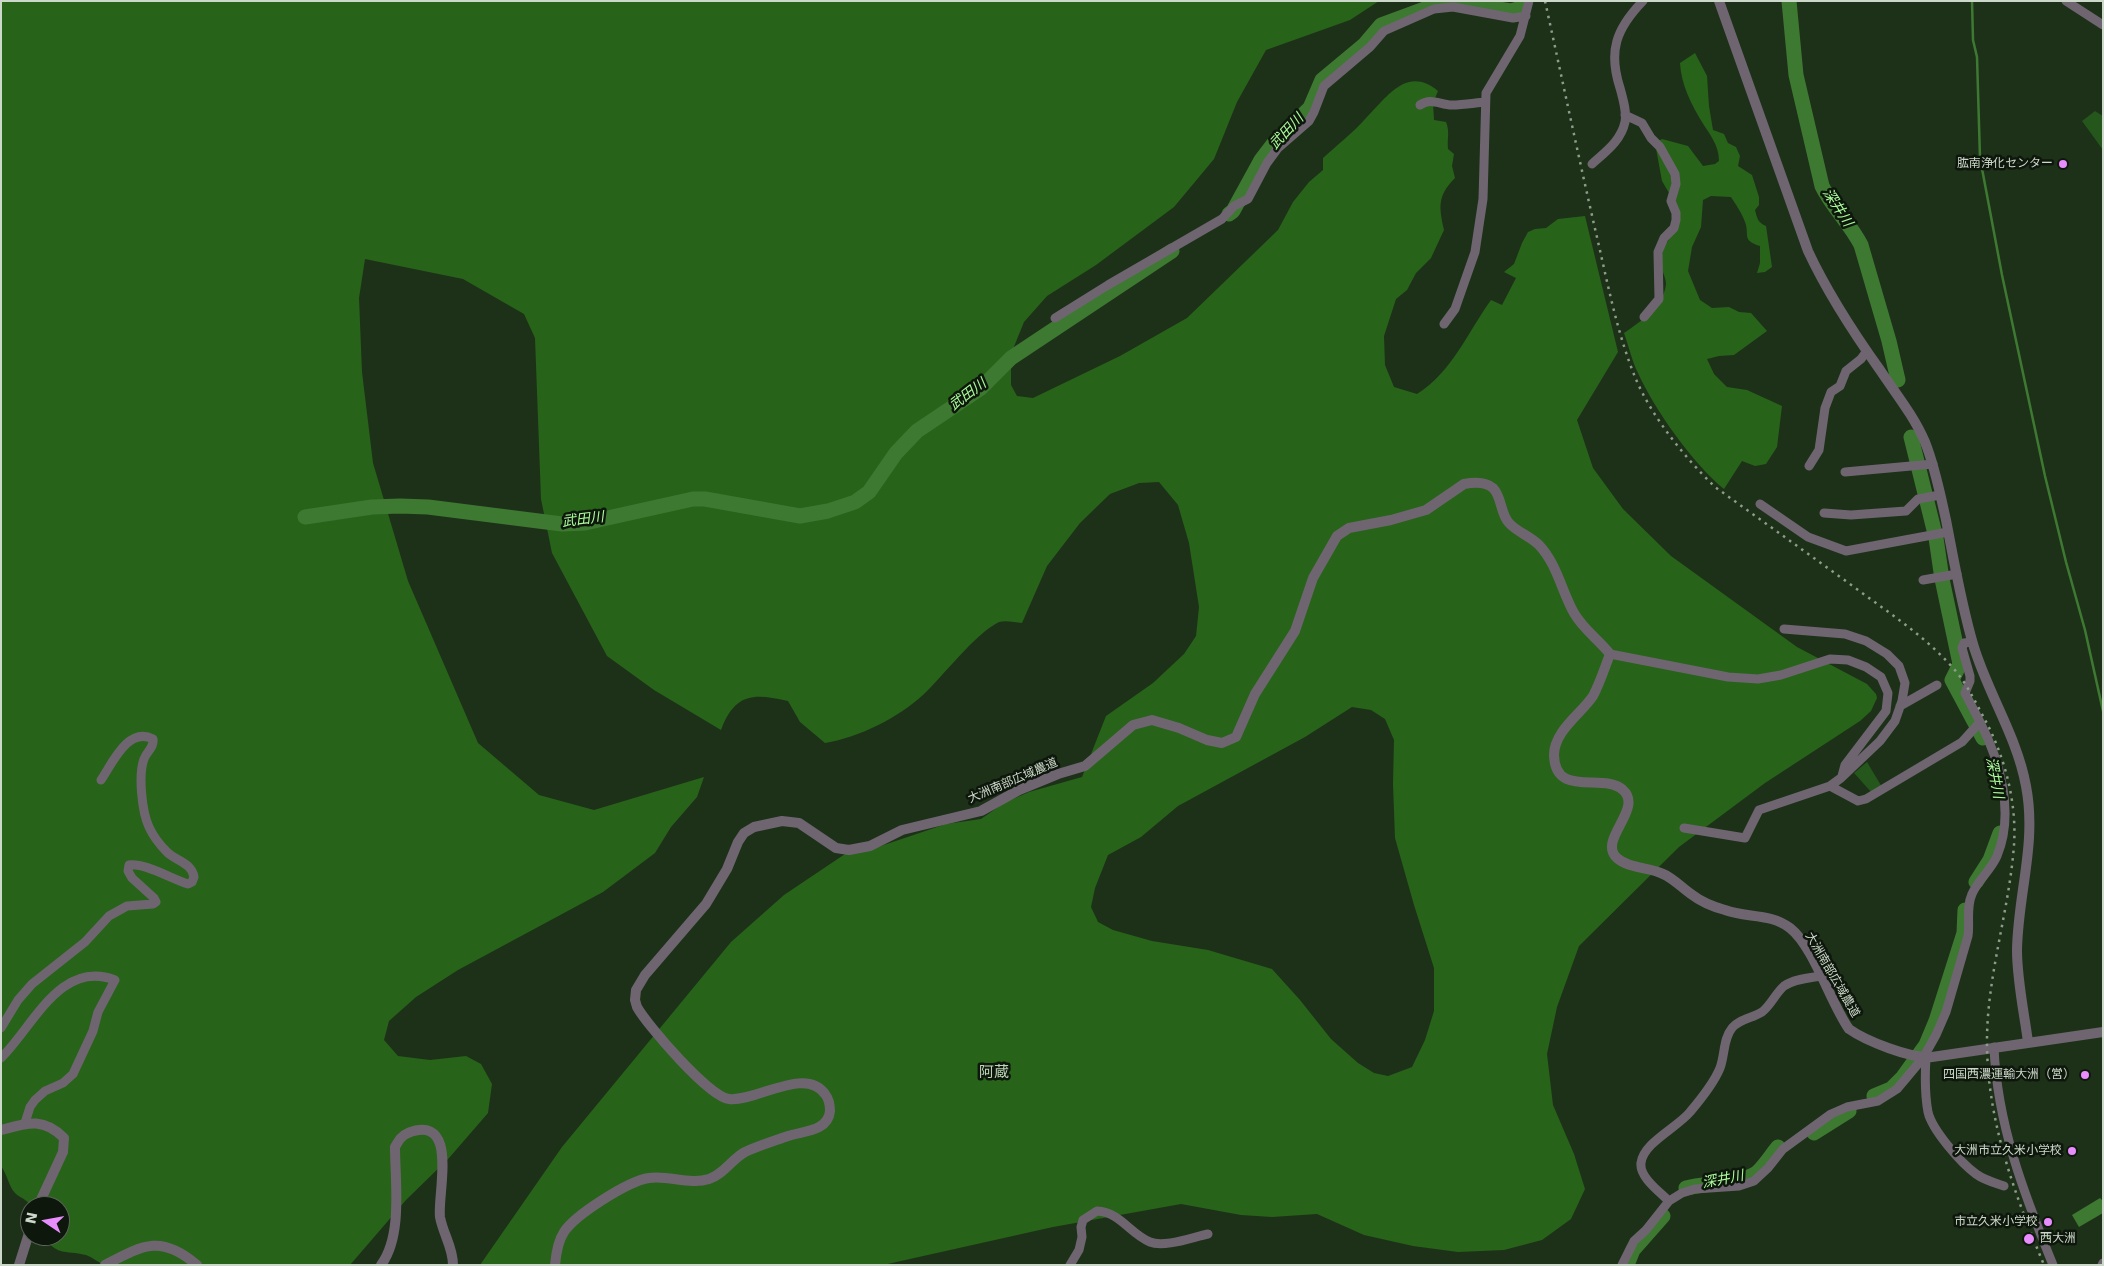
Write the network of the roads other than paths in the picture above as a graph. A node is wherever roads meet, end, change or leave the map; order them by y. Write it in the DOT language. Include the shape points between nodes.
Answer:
graph roads {
  1 [pos="1529,1"];
  2 [pos="1643,1"];
  3 [pos="1719,1"];
  4 [pos="2066,1"];
  5 [pos="1526,16"];
  6 [pos="2103,25"];
  7 [pos="1485,102"];
  8 [pos="1420,105"];
  9 [pos="1625,115"];
  10 [pos="1592,164"];
  11 [pos="1644,317"];
  12 [pos="1055,318"];
  13 [pos="1444,324"];
  14 [pos="1867,352"];
  15 [pos="1933,464"];
  16 [pos="1809,466"];
  17 [pos="1845,472"];
  18 [pos="1940,495"];
  19 [pos="1760,504"];
  20 [pos="1824,513"];
  21 [pos="1948,532"];
  22 [pos="1957,574"];
  23 [pos="1923,580"];
  24 [pos="1784,629"];
  25 [pos="1972,642"];
  26 [pos="1610,654"];
  27 [pos="1936,685"];
  28 [pos="1900,706"];
  29 [pos="1977,725"];
  30 [pos="1841,778"];
  31 [pos="101,780"];
  32 [pos="1830,786"];
  33 [pos="1684,828"];
  34 [pos="1821,976"];
  35 [pos="1,1028"];
  36 [pos="2103,1032"];
  37 [pos="2028,1042"];
  38 [pos="1994,1047"];
  39 [pos="1921,1057"];
  40 [pos="1,1058"];
  41 [pos="25,1123"];
  42 [pos="1,1130"];
  43 [pos="2004,1186"];
  44 [pos="43,1196"];
  45 [pos="1669,1201"];
  46 [pos="1208,1234"];
  47 [pos="25,1246"];
  48 [pos="19,1265"];
  49 [pos="105,1265"];
  50 [pos="197,1265"];
  51 [pos="381,1265"];
  52 [pos="454,1265"];
  53 [pos="554,1265"];
  54 [pos="1070,1265"];
  55 [pos="1622,1265"];
  56 [pos="2053,1265"];
  1 -- 5 [label="street"];
  2 -- 9 [label="street" via="1628,17 1614,50 1614,72"];
  3 -- 14 [label="street" via="1808,251 1838,308"];
  4 -- 6 [label="street"];
  5 -- 7 [label="street" via="1520,36 1486,93"];
  5 -- 12 [label="street" via="1513,18 1453,7 1434,9 1384,31 1324,86 1308,121 1278,148 1248,199 1234,206 1222,219"];
  7 -- 8 [label="street" via="1450,105 1424,102"];
  7 -- 13 [label="street" via="1483,199 1475,252 1455,308"];
  9 -- 10 [label="street" via="1626,121 1615,143"];
  9 -- 11 [label="street" via="1642,123 1660,146 1675,174 1676,184 1671,201 1676,212 1674,228 1664,238 1658,252 1659,298"];
  14 -- 15 [label="street" via="1912,416"];
  14 -- 16 [label="street" via="1846,371 1840,386 1831,392 1825,408 1819,450"];
  15 -- 17 [label="street"];
  15 -- 18 [label="street"];
  18 -- 20 [label="street" via="1918,499 1906,512"];
  18 -- 21 [label="street"];
  19 -- 21 [label="street" via="1808,537 1846,551"];
  21 -- 22 [label="street"];
  22 -- 23 [label="street"];
  22 -- 25 [label="street"];
  24 -- 28 [label="street" via="1845,634 1866,641 1886,654 1899,666 1905,683"];
  25 -- 29 [label="street" via="1964,643 1962,648 1970,676 1965,693"];
  25 -- 37 [label="street" via="1983,676 2016,750 2026,785 2030,845 2017,951"];
  26 -- 30 [label="street" via="1750,679 1781,675 1830,660 1848,660 1866,667 1881,677 1888,693 1886,711 1845,765"];
  26 -- 34 [label="street, 大洲南部広域農道" via="1593,696 1558,740 1554,754 1556,768 1564,778 1619,786 1625,791 1629,800 1627,812 1613,840 1612,852 1617,858 1665,874 1693,896 1726,911 1775,920 1790,928 1803,943"];
  26 -- 53 [label="street, 大洲南部広域農道" via="1574,614 1539,545 1507,521 1497,493 1488,485 1464,484 1426,510 1349,528 1336,536 1313,578 1296,631 1255,694 1236,738 1222,743 1207,740 1152,720 1133,725 1085,766 1019,790 981,810 902,830 870,846 849,850 836,848 800,824 782,820 749,830 738,842 727,870 706,904 645,975 636,990 635,1000 637,1007 680,1060 714,1093 728,1099 745,1098 775,1088 806,1083 818,1086 826,1095 830,1117 812,1131 790,1135 744,1153 710,1178 697,1181 649,1178 632,1183 575,1219 563,1233"];
  27 -- 28 [label="street"];
  28 -- 30 [label="street" via="1895,721 1880,740"];
  29 -- 32 [label="street" via="1962,742 1866,800 1858,801"];
  29 -- 39 [label="street" via="1990,742 1998,770 2004,796 2005,830 1997,857 1971,895 1968,936 1946,1012"];
  30 -- 32 [label="street"];
  31 -- 35 [label="street" via="125,744 139,736 153,739 154,744 144,758 141,774 148,826 168,853 193,872 192,882 188,884 144,866 129,865 132,878 156,902 127,906 109,916 86,942 32,984"];
  32 -- 33 [label="street" via="1759,810 1745,838"];
  34 -- 39 [label="street, 大洲南部広域農道" via="1849,1029 1857,1035"];
  34 -- 45 [label="street" via="1784,986 1769,1006 1736,1023 1727,1036 1720,1068 1710,1085 1681,1122 1643,1153 1642,1173"];
  36 -- 37 [label="street"];
  37 -- 38 [label="street"];
  38 -- 39 [label="street"];
  38 -- 56 [label="street" via="2000,1105 2009,1147"];
  39 -- 43 [label="street" via="1932,1124 1975,1173"];
  39 -- 45 [label="street" via="1897,1090 1878,1101 1847,1107 1832,1114 1783,1149 1754,1181 1739,1186 1695,1189"];
  40 -- 41 [label="street" via="56,993 92,974 115,980 73,1074 35,1100"];
  41 -- 42 [label="street"];
  41 -- 44 [label="street" via="53,1127 64,1138 63,1152"];
  45 -- 55 [label="street" via="1634,1241"];
  46 -- 54 [label="street" via="1163,1244 1151,1243 1114,1215 1097,1211 1083,1220 1079,1250"];
  47 -- 48 [label="street"];
  49 -- 50 [label="street" via="146,1246 163,1245 181,1251"];
  51 -- 52 [label="street" via="388,1256 394,1236 395,1146 402,1136 425,1130 436,1136 442,1149 444,1167 440,1214"];
}
